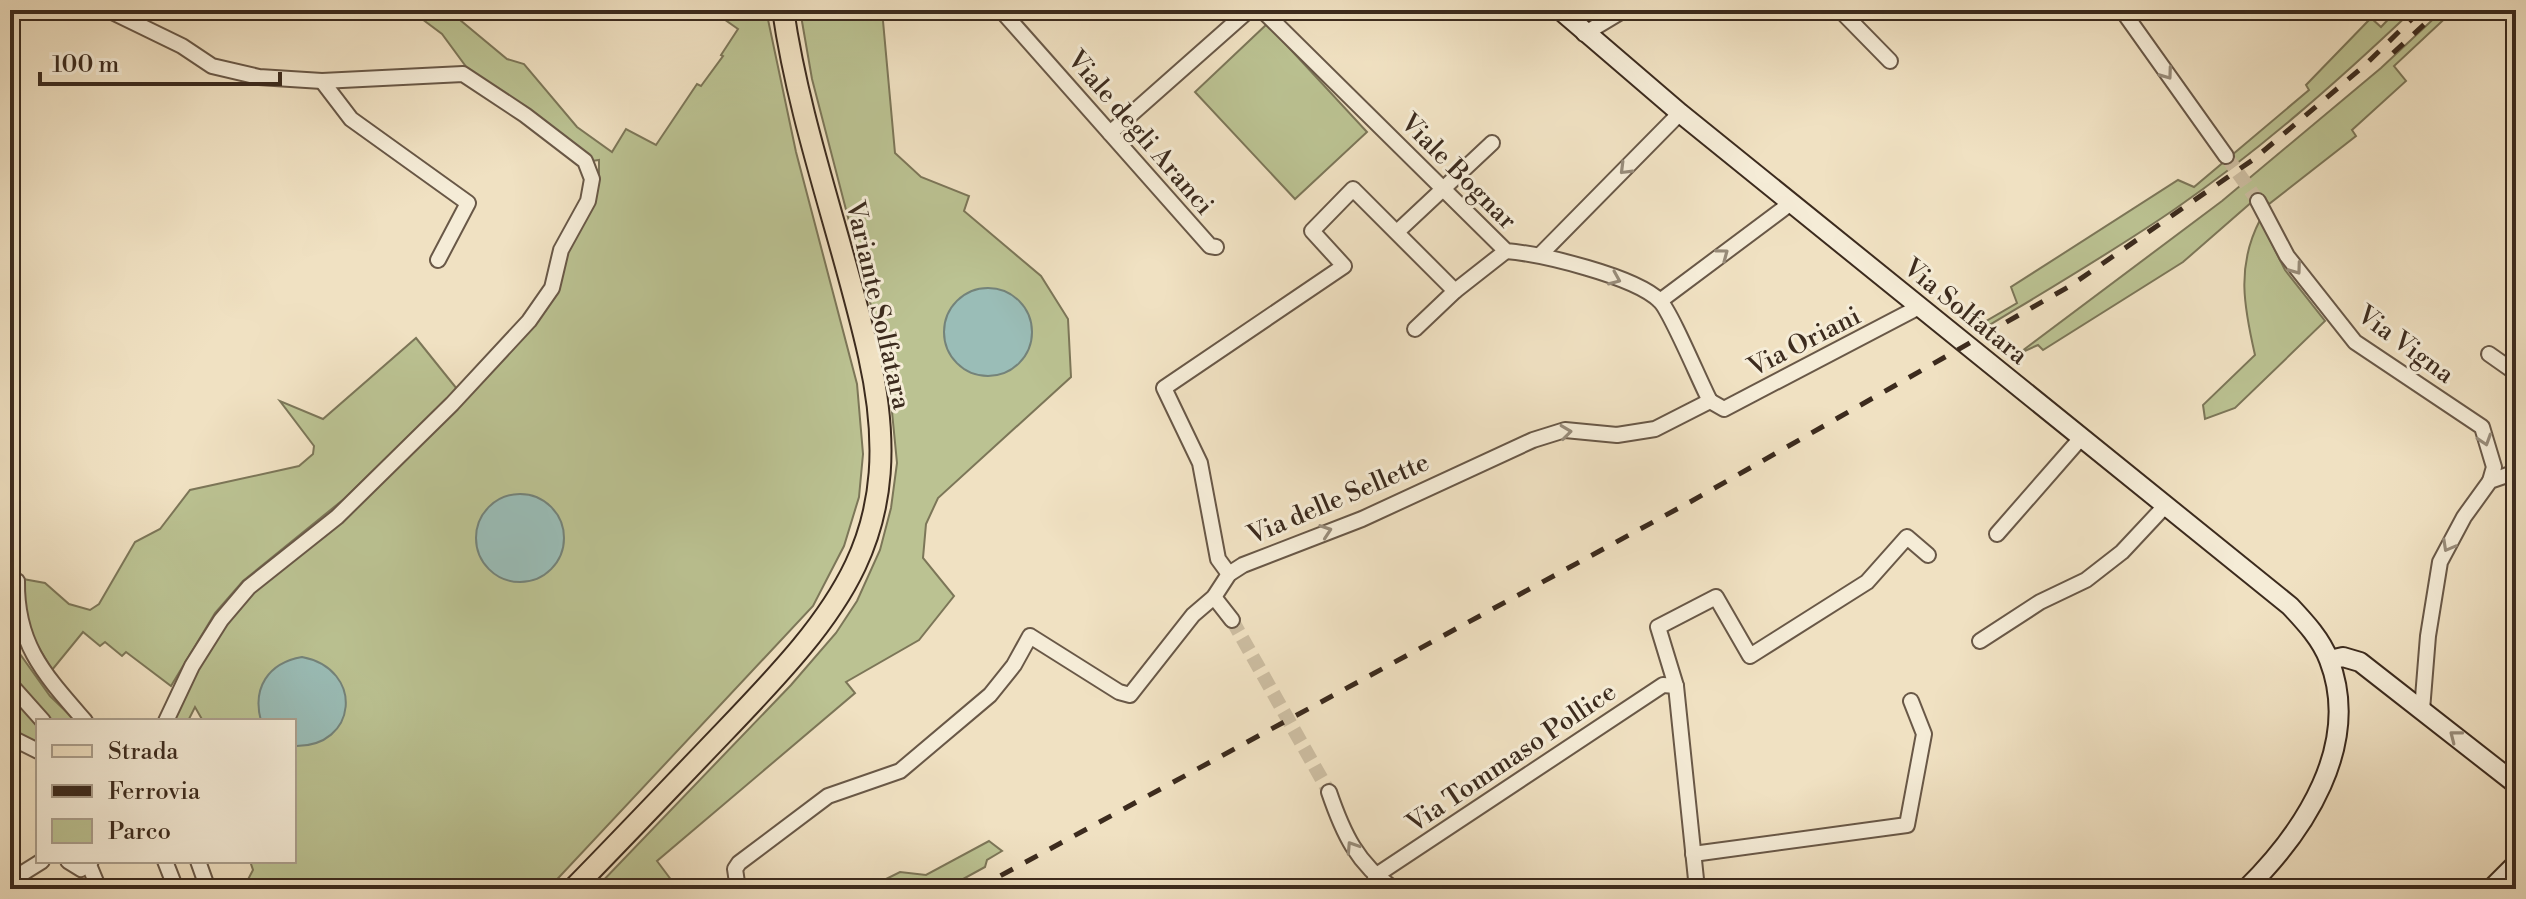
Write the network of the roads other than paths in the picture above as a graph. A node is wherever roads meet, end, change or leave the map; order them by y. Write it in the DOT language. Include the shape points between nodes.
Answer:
graph roads {
  1 [pos="108,10"];
  2 [pos="783,10"];
  3 [pos="1001,10"];
  4 [pos="1249,10"];
  5 [pos="1262,10"];
  6 [pos="1560,10"];
  7 [pos="1624,10"];
  8 [pos="1840,10"];
  9 [pos="2122,10"];
  10 [pos="1584,34"];
  11 [pos="1890,61"];
  12 [pos="322,81"];
  13 [pos="1680,113"];
  14 [pos="1110,133"];
  15 [pos="1492,143"];
  16 [pos="2226,156"];
  17 [pos="1443,188"];
  18 [pos="2258,201"];
  19 [pos="1791,203"];
  20 [pos="1397,232"];
  21 [pos="1216,247"];
  22 [pos="1506,251"];
  23 [pos="1541,254"];
  24 [pos="438,260"];
  25 [pos="1455,291"];
  26 [pos="1660,301"];
  27 [pos="1919,307"];
  28 [pos="1415,329"];
  29 [pos="2489,354"];
  30 [pos="2516,373"];
  31 [pos="1710,401"];
  32 [pos="2081,438"];
  33 [pos="2516,472"];
  34 [pos="2490,481"];
  35 [pos="2165,506"];
  36 [pos="1997,534"];
  37 [pos="1928,555"];
  38 [pos="1229,574"];
  39 [pos="17,581"];
  40 [pos="1214,597"];
  41 [pos="1232,620"];
  42 [pos="1980,641"];
  43 [pos="2330,660"];
  44 [pos="10,684"];
  45 [pos="1676,686"];
  46 [pos="1911,701"];
  47 [pos="2422,710"];
  48 [pos="41,719"];
  49 [pos="83,719"];
  50 [pos="167,719"];
  51 [pos="10,737"];
  52 [pos="36,750"];
  53 [pos="2516,784"];
  54 [pos="1329,792"];
  55 [pos="1693,854"];
  56 [pos="39,863"];
  57 [pos="70,863"];
  58 [pos="90,863"];
  59 [pos="166,863"];
  60 [pos="199,863"];
  61 [pos="2516,864"];
  62 [pos="1375,876"];
  63 [pos="10,881"];
  64 [pos="99,889"];
  65 [pos="176,889"];
  66 [pos="208,889"];
  67 [pos="573,889"];
  68 [pos="738,889"];
  69 [pos="1394,889"];
  70 [pos="1697,889"];
  71 [pos="2246,889"];
  72 [pos="2491,889"];
  1 -- 12 [label="street" via="212,66 259,77"];
  2 -- 67 [label="main road, Variante Solfatara" via="869,357 881,430 877,504 855,570 818,630"];
  3 -- 14 [label="street, Viale degli Aranci"];
  4 -- 14 [label="street"];
  5 -- 17 [label="street, Viale Bognar"];
  6 -- 10 [label="main road, Via Solfatara"];
  7 -- 10 [label="street"];
  8 -- 11 [label="street"];
  9 -- 16 [label="street, one-way"];
  10 -- 13 [label="main road, Via Solfatara"];
  12 -- 24 [label="street" via="351,119 468,203"];
  12 -- 50 [label="street" via="463,74 585,161 592,179 588,201 561,250 552,288 529,321 337,517 249,587 199,655"];
  13 -- 19 [label="main road, Via Solfatara"];
  13 -- 23 [label="street, one-way"];
  14 -- 21 [label="street, Viale degli Aranci"];
  15 -- 17 [label="street"];
  17 -- 20 [label="street"];
  17 -- 22 [label="street, Viale Bognar"];
  18 -- 34 [label="street, Via Vigna, one-way" via="2287,256 2338,325 2406,379 2482,427 2494,467"];
  26 -- 19 [label="street, one-way"];
  19 -- 27 [label="main road, Via Solfatara"];
  20 -- 25 [label="street"];
  20 -- 38 [label="street" via="1353,189 1312,231 1344,266 1164,388 1200,463 1218,559"];
  22 -- 23 [label="street, Viale Bognar"];
  22 -- 25 [label="street"];
  23 -- 26 [label="street, Viale Bognar, one-way" via="1595,271"];
  25 -- 28 [label="street"];
  26 -- 31 [label="street"];
  27 -- 31 [label="street, Via Oriani" via="1724,409"];
  27 -- 32 [label="main road, Via Solfatara"];
  29 -- 30 [label="street"];
  38 -- 31 [label="street, Via delle Sellette, one-way" via="1533,440 1565,430 1617,435 1655,429"];
  32 -- 35 [label="main road, Via Solfatara"];
  32 -- 36 [label="street"];
  33 -- 34 [label="street"];
  34 -- 47 [label="street, one-way" via="2440,562"];
  35 -- 42 [label="street" via="2122,552 2086,580"];
  35 -- 43 [label="main road, Via Solfatara" via="2290,606"];
  37 -- 45 [label="street" via="1907,537 1867,582 1750,656 1716,597 1658,627"];
  38 -- 40 [label="street, Via delle Sellette"];
  39 -- 49 [label="street" via="22,632 31,652"];
  40 -- 41 [label="street"];
  40 -- 68 [label="street, Via delle Sellette" via="1193,615 1130,695 1030,636 990,695 900,771 828,796 739,863"];
  43 -- 47 [label="main road" via="2360,662"];
  43 -- 71 [label="main road" via="2338,724 2332,761 2316,800"];
  44 -- 48 [label="street"];
  45 -- 55 [label="street"];
  45 -- 62 [label="street, Via Tommaso Pollice" via="1663,685"];
  46 -- 55 [label="street" via="1924,734 1907,825"];
  53 -- 47 [label="main road, one-way"];
  51 -- 52 [label="street"];
  62 -- 54 [label="street, one-way" via="1350,847"];
  55 -- 70 [label="street"];
  56 -- 63 [label="street"];
  57 -- 58 [label="street" via="76,868"];
  58 -- 64 [label="street"];
  59 -- 65 [label="street"];
  60 -- 66 [label="street"];
  61 -- 72 [label="main road"];
  62 -- 69 [label="street"];
}
